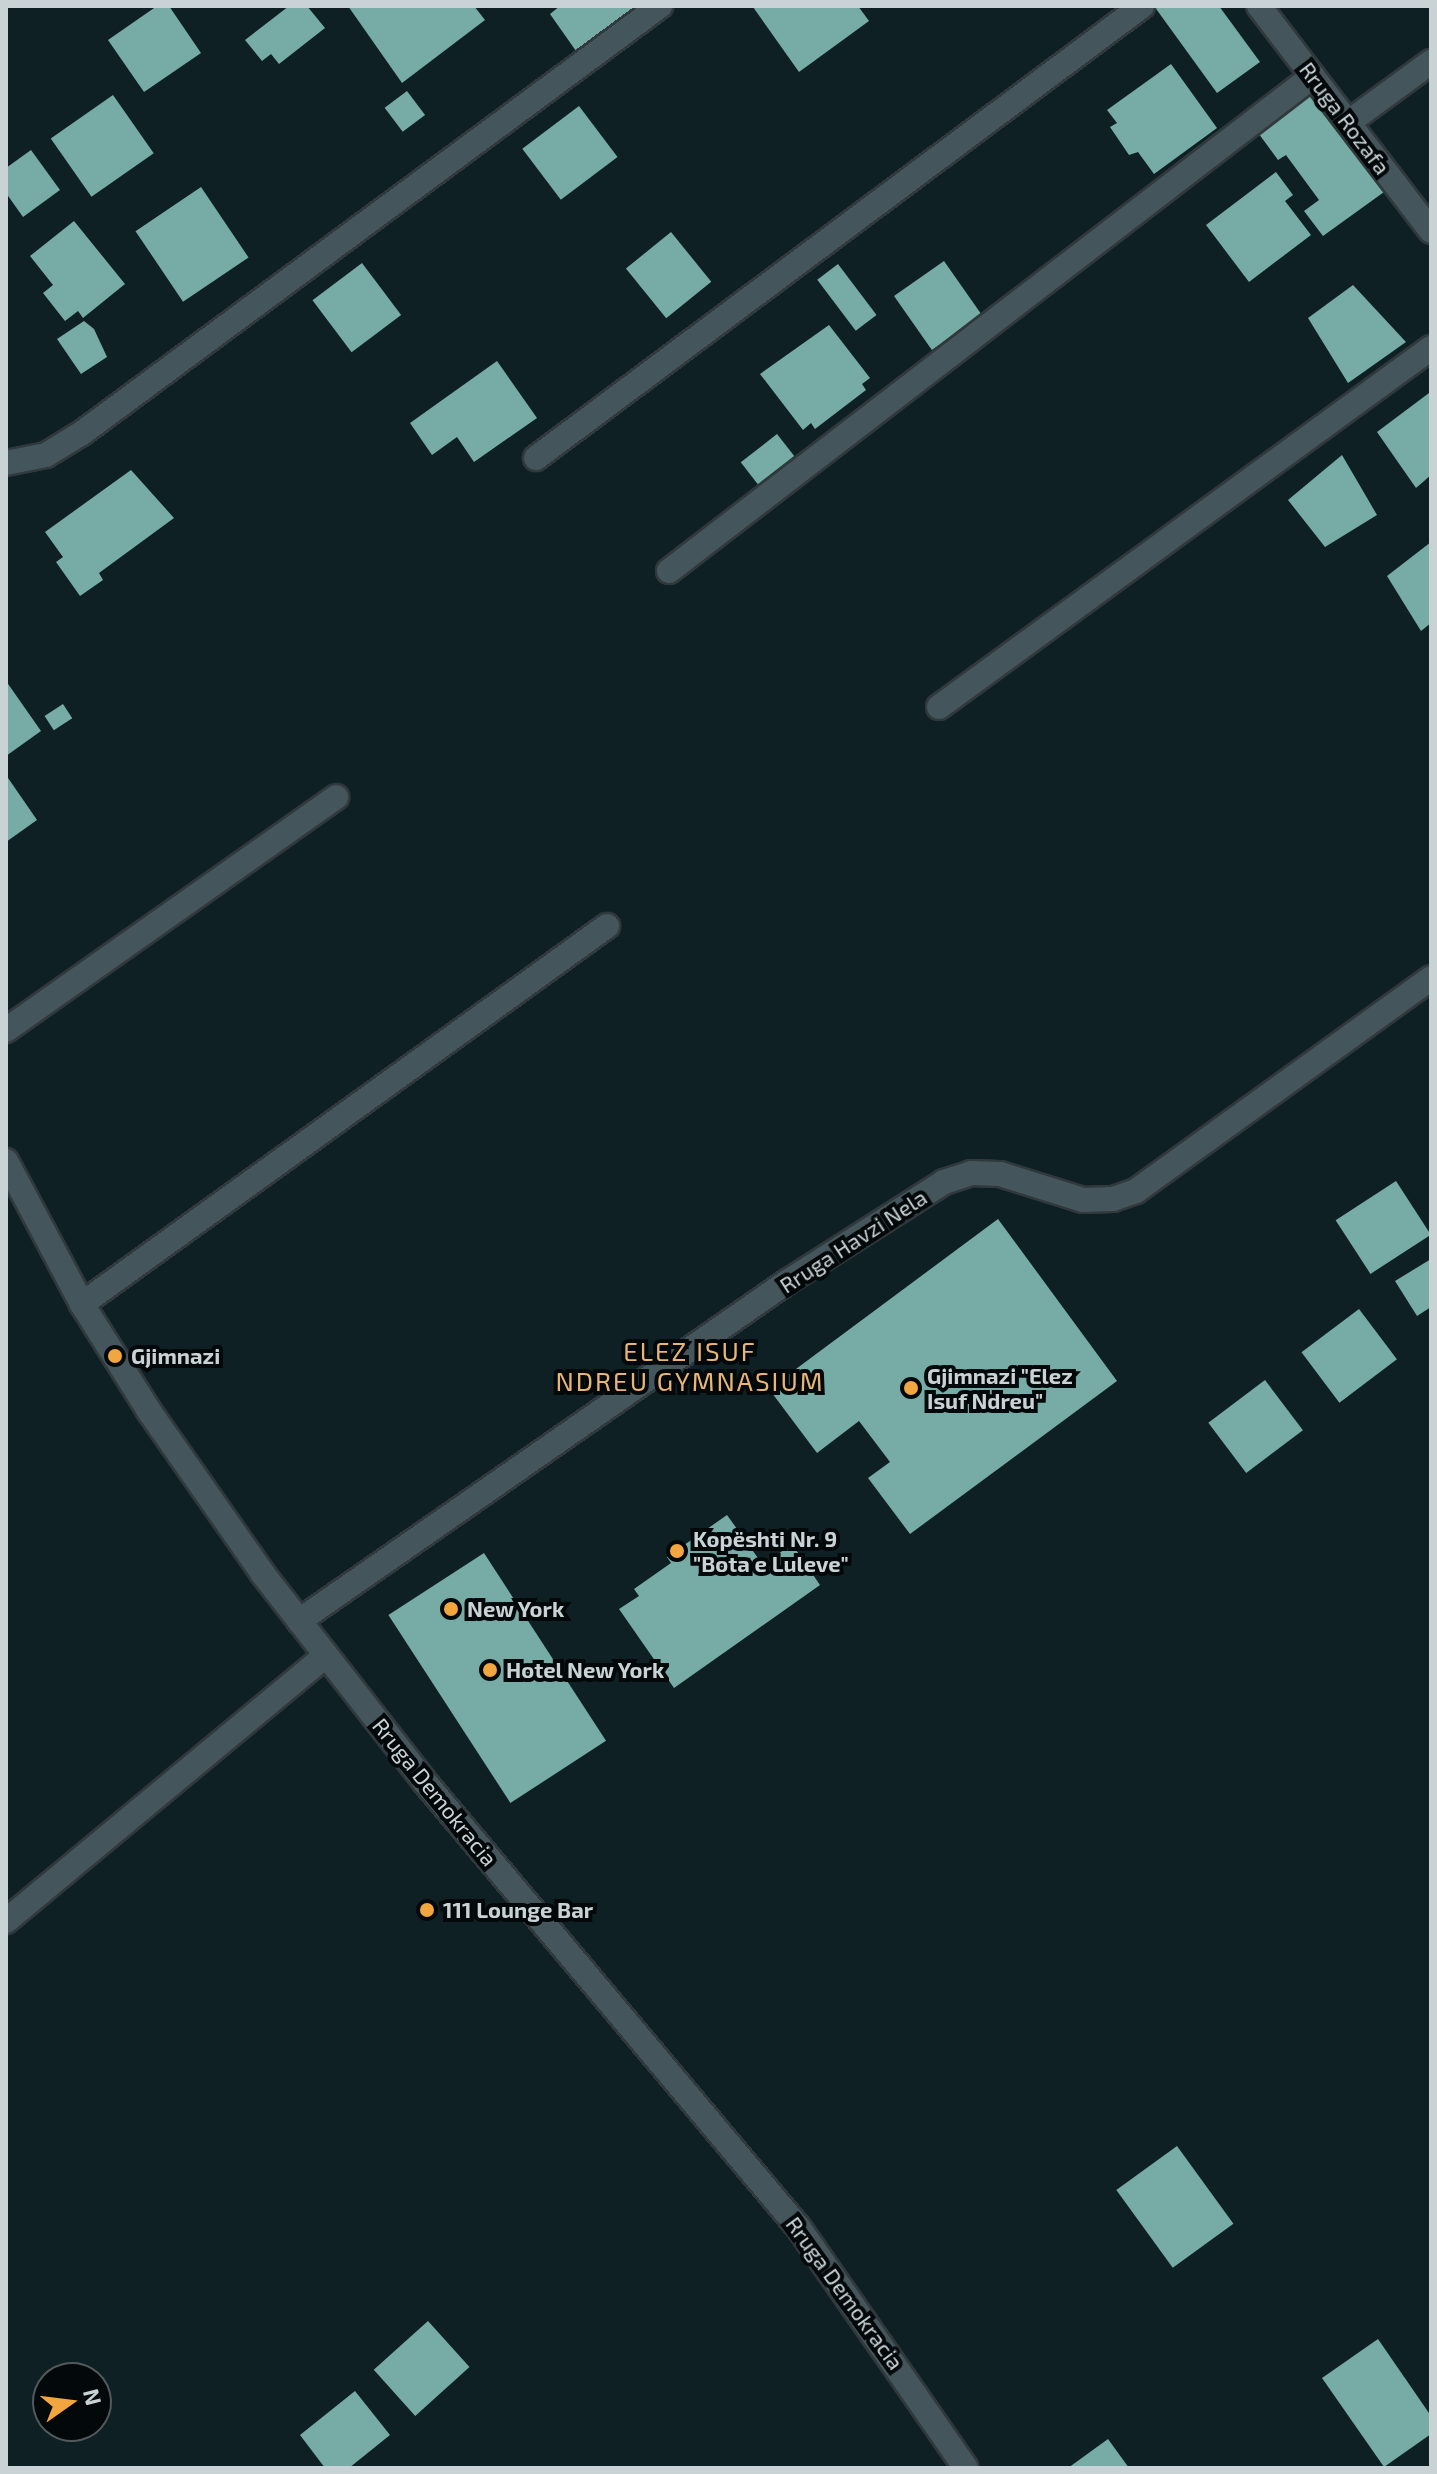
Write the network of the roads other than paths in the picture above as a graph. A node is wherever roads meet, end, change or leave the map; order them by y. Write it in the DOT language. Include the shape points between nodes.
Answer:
graph roads {
  1 [pos="660,6"];
  2 [pos="1142,6"];
  3 [pos="1259,6"];
  4 [pos="1431,62"];
  5 [pos="1313,76"];
  6 [pos="1349,122"];
  7 [pos="1431,231"];
  8 [pos="1431,348"];
  9 [pos="536,458"];
  10 [pos="6,463"];
  11 [pos="669,571"];
  12 [pos="939,707"];
  13 [pos="336,797"];
  14 [pos="607,926"];
  15 [pos="1431,978"];
  16 [pos="6,1030"];
  17 [pos="6,1161"];
  18 [pos="82,1304"];
  19 [pos="299,1621"];
  20 [pos="325,1656"];
  21 [pos="6,1921"];
  22 [pos="966,2468"];
  1 -- 10 [label="street" via="82,433 46,455"];
  2 -- 9 [label="street"];
  3 -- 5 [label="street, Rruga Rozafa"];
  4 -- 6 [label="street"];
  5 -- 6 [label="street, Rruga Rozafa"];
  5 -- 11 [label="street"];
  6 -- 7 [label="street, Rruga Rozafa"];
  8 -- 12 [label="street"];
  13 -- 16 [label="street"];
  14 -- 18 [label="street"];
  15 -- 19 [label="street, Rruga Havzi Nela" via="1136,1191 1113,1199 1083,1200 1000,1174 971,1173 944,1182 787,1282"];
  17 -- 18 [label="street, Rruga Demokracia"];
  18 -- 19 [label="street, Rruga Demokracia" via="210,1502"];
  19 -- 20 [label="street, Rruga Demokracia"];
  20 -- 21 [label="street"];
  20 -- 22 [label="street, Rruga Demokracia" via="799,2228"];
}
